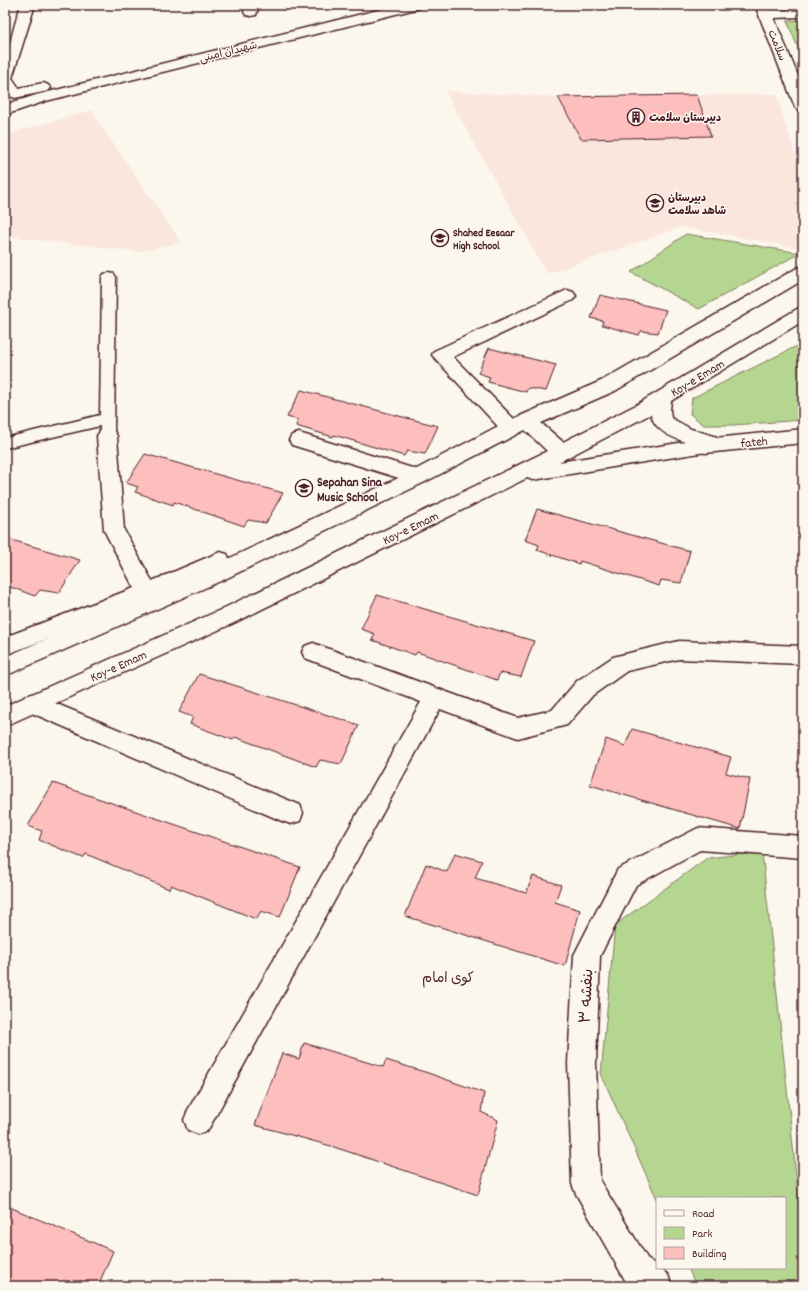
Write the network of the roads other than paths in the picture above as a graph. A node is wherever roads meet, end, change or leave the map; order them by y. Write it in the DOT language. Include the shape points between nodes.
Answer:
graph roads {
  1 [pos="28,5"];
  2 [pos="371,5"];
  3 [pos="416,5"];
  4 [pos="764,10"];
  5 [pos="803,13"];
  6 [pos="5,78"];
  7 [pos="803,106"];
  8 [pos="5,110"];
  9 [pos="803,272"];
  10 [pos="109,277"];
  11 [pos="567,296"];
  12 [pos="803,313"];
  13 [pos="663,397"];
  14 [pos="519,424"];
  15 [pos="107,428"];
  16 [pos="803,436"];
  17 [pos="299,440"];
  18 [pos="5,443"];
  19 [pos="712,445"];
  20 [pos="561,452"];
  21 [pos="514,476"];
  22 [pos="418,477"];
  23 [pos="220,560"];
  24 [pos="185,588"];
  25 [pos="147,592"];
  26 [pos="5,646"];
  27 [pos="313,652"];
  28 [pos="803,655"];
  29 [pos="5,667"];
  30 [pos="435,697"];
  31 [pos="33,703"];
  32 [pos="5,716"];
  33 [pos="292,814"];
  34 [pos="803,847"];
  35 [pos="198,1120"];
  36 [pos="657,1286"];
  1 -- 6 [label="street"];
  2 -- 6 [label="street, شهیدان امینی" via="34,91 15,93"];
  3 -- 8 [label="street, شهیدان امینی" via="41,98"];
  4 -- 5 [label="street"];
  4 -- 7 [label="street, سلامت"];
  9 -- 14 [label="street" via="608,386"];
  10 -- 15 [label="lane"];
  11 -- 14 [label="street" via="441,355"];
  12 -- 13 [label="street, Koy-e Emam"];
  13 -- 19 [label="street" via="660,410 662,421 674,430"];
  13 -- 20 [label="street, Koy-e Emam"];
  14 -- 20 [label="street"];
  14 -- 22 [label="street"];
  15 -- 18 [label="lane"];
  15 -- 25 [label="street" via="114,530"];
  16 -- 19 [label="street, fateh"];
  17 -- 22 [label="street"];
  19 -- 21 [label="street"];
  20 -- 21 [label="street, Koy-e Emam"];
  21 -- 31 [label="street, Koy-e Emam" via="226,617"];
  22 -- 24 [label="street"];
  23 -- 25 [label="street"];
  24 -- 25 [label="street"];
  24 -- 29 [label="street"];
  25 -- 26 [label="street"];
  27 -- 30 [label="street"];
  28 -- 30 [label="street" via="680,650 620,663 586,688 559,718 518,728"];
  30 -- 35 [label="street"];
  31 -- 32 [label="street, Koy-e Emam"];
  31 -- 33 [label="street"];
  34 -- 36 [label="street, بنفشه ۳" via="698,839 627,877 587,955 582,1063 586,1184 636,1269"];
}
